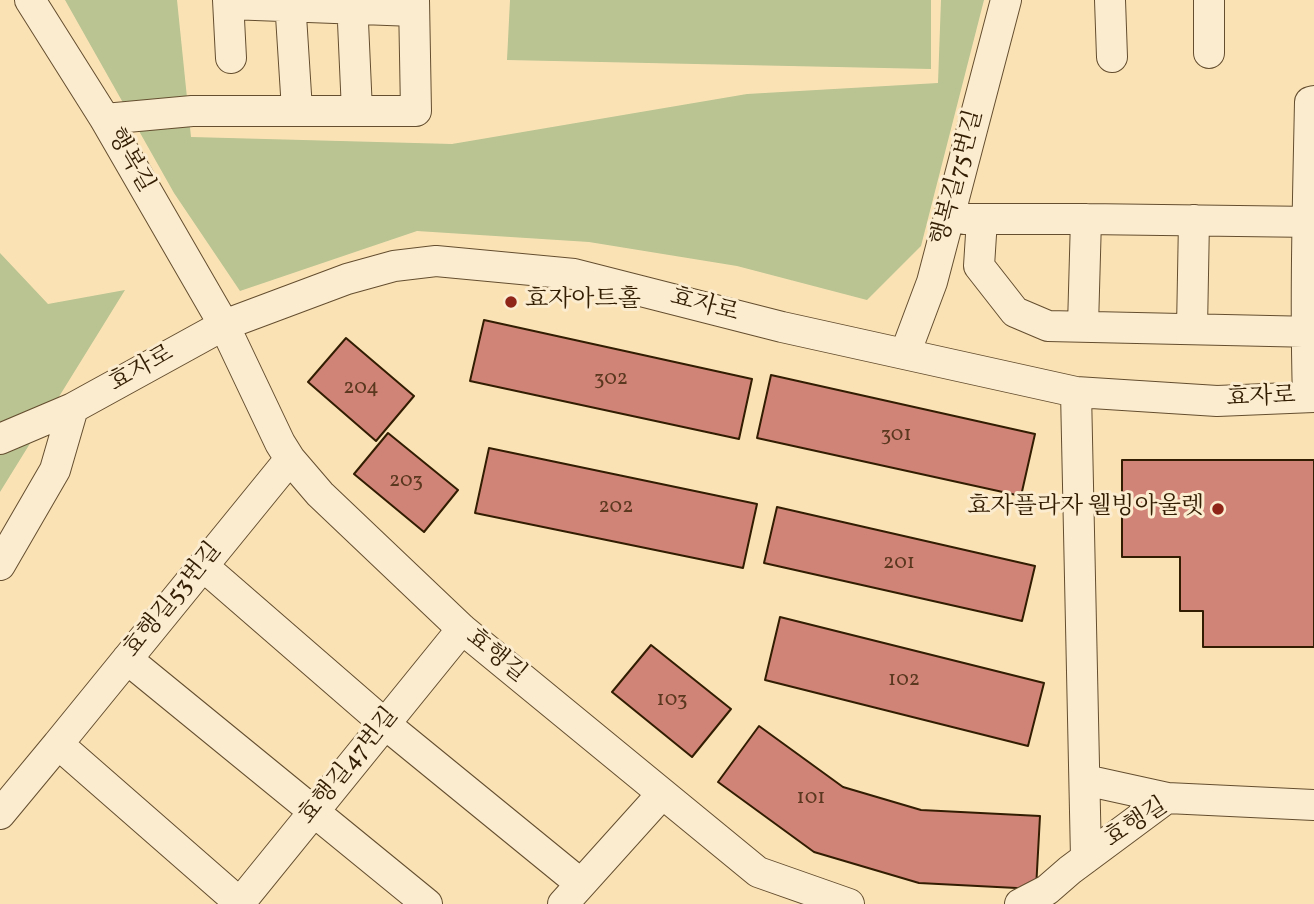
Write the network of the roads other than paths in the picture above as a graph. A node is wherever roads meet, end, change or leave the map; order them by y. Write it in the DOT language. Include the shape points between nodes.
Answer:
graph roads {
  1 [pos="30,0"];
  2 [pos="1006,0"];
  3 [pos="1110,0"];
  4 [pos="1209,0"];
  5 [pos="228,2"];
  6 [pos="290,3"];
  7 [pos="352,4"];
  8 [pos="414,6"];
  9 [pos="1209,53"];
  10 [pos="1112,57"];
  11 [pos="231,58"];
  12 [pos="1314,102"];
  13 [pos="297,110"];
  14 [pos="357,111"];
  15 [pos="105,119"];
  16 [pos="948,219"];
  17 [pos="982,219"];
  18 [pos="1086,219"];
  19 [pos="1194,220"];
  20 [pos="1311,222"];
  21 [pos="224,324"];
  22 [pos="1083,326"];
  23 [pos="1192,329"];
  24 [pos="1310,332"];
  25 [pos="905,354"];
  26 [pos="1076,392"];
  27 [pos="1311,397"];
  28 [pos="74,408"];
  29 [pos="0,439"];
  30 [pos="290,459"];
  31 [pos="0,565"];
  32 [pos="203,566"];
  33 [pos="462,629"];
  34 [pos="127,659"];
  35 [pos="385,724"];
  36 [pos="58,744"];
  37 [pos="1085,780"];
  38 [pos="662,794"];
  39 [pos="1167,798"];
  40 [pos="1314,805"];
  41 [pos="314,811"];
  42 [pos="0,814"];
  43 [pos="1086,858"];
  44 [pos="572,894"];
  45 [pos="240,904"];
  46 [pos="427,904"];
  47 [pos="849,904"];
  48 [pos="1020,904"];
  1 -- 15 [label="street, 행복길"];
  2 -- 16 [label="street, 행복길75번길"];
  3 -- 10 [label="street"];
  4 -- 9 [label="street"];
  5 -- 6 [label="street"];
  5 -- 11 [label="street"];
  6 -- 7 [label="street"];
  6 -- 13 [label="street"];
  7 -- 8 [label="street"];
  7 -- 14 [label="street"];
  8 -- 14 [label="street" via="416,111"];
  12 -- 20 [label="street" via="1310,102"];
  13 -- 14 [label="street"];
  13 -- 15 [label="street" via="192,111"];
  15 -- 21 [label="street, 행복길"];
  16 -- 17 [label="street"];
  16 -- 25 [label="street, 행복길75번길" via="932,282"];
  17 -- 18 [label="street"];
  17 -- 22 [label="street" via="979,266 1015,312 1048,326"];
  18 -- 19 [label="street"];
  18 -- 22 [label="street"];
  19 -- 20 [label="street"];
  19 -- 23 [label="street"];
  20 -- 24 [label="street"];
  21 -- 25 [label="street, 효자로" via="346,279 436,261 574,274"];
  21 -- 28 [label="street, 효자로"];
  21 -- 30 [label="street, 효행길"];
  22 -- 23 [label="street"];
  23 -- 24 [label="street"];
  24 -- 27 [label="street"];
  25 -- 26 [label="street, 효자로"];
  26 -- 27 [label="street, 효자로" via="1217,401"];
  26 -- 37 [label="street"];
  28 -- 29 [label="street, 효자로"];
  28 -- 31 [label="street" via="55,470"];
  30 -- 32 [label="street, 효행길53번길"];
  30 -- 33 [label="street, 효행길" via="320,494"];
  32 -- 34 [label="street, 효행길53번길"];
  32 -- 35 [label="street"];
  33 -- 35 [label="street, 효행길47번길"];
  33 -- 38 [label="street, 효행길"];
  34 -- 36 [label="street, 효행길53번길"];
  34 -- 41 [label="street"];
  35 -- 41 [label="street, 효행길47번길"];
  35 -- 44 [label="street"];
  36 -- 42 [label="street, 효행길53번길"];
  36 -- 45 [label="street"];
  37 -- 39 [label="street"];
  37 -- 43 [label="street"];
  38 -- 44 [label="street"];
  38 -- 47 [label="street, 효행길" via="758,872"];
  39 -- 40 [label="street, 효행길"];
  39 -- 43 [label="street, 효행길"];
  41 -- 45 [label="street, 효행길47번길"];
  41 -- 46 [label="street"];
  43 -- 48 [label="street, 효행길"];
}
